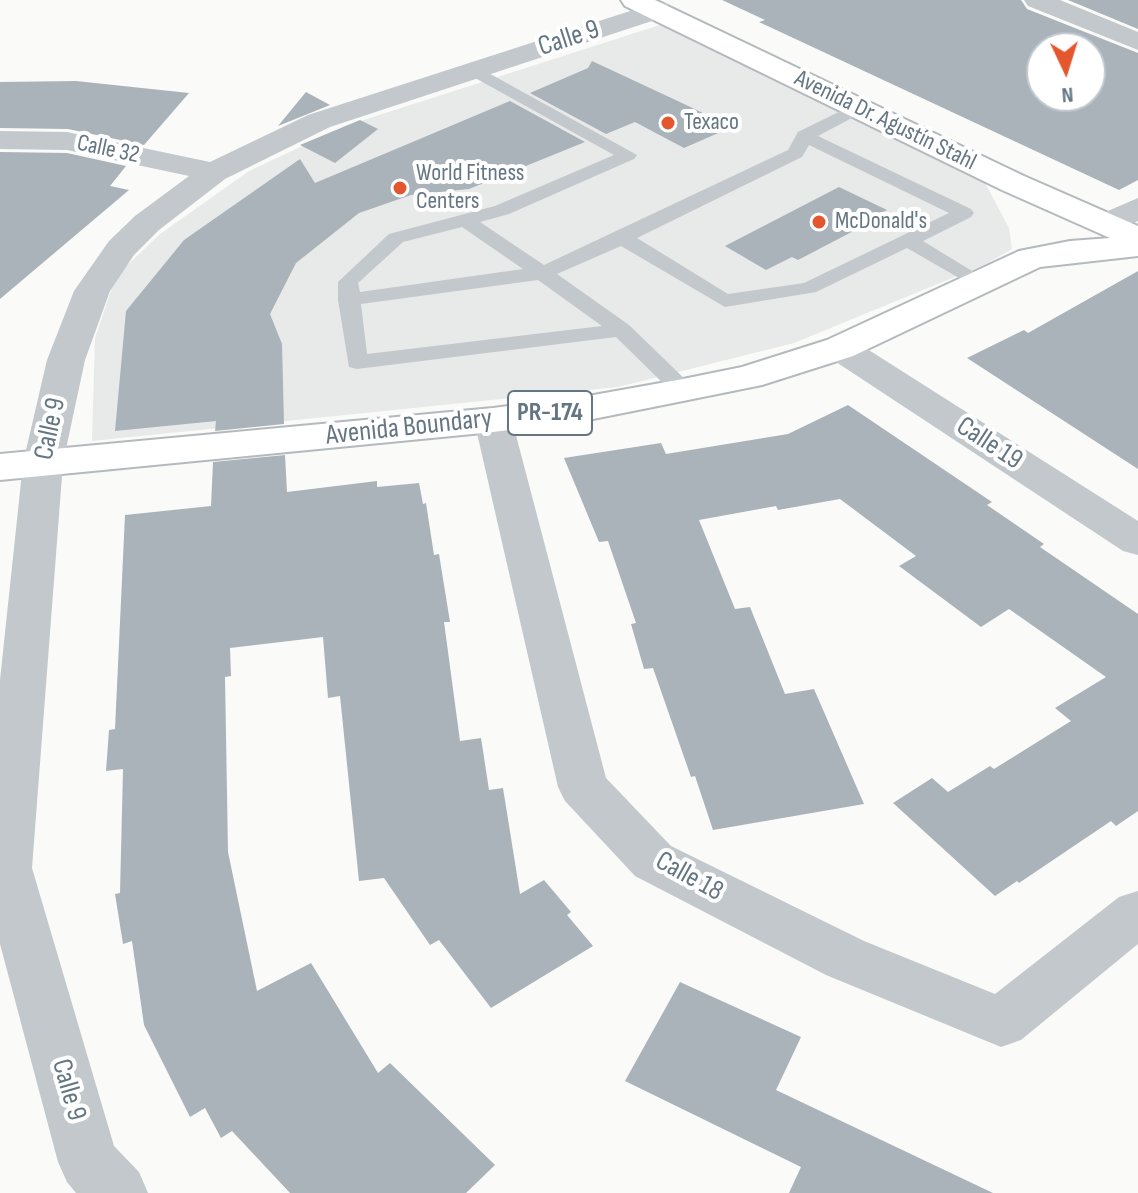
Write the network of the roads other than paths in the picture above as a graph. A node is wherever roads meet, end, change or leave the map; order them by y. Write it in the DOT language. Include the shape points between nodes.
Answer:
graph roads {
  1 [pos="1037,0"];
  2 [pos="646,5"];
  3 [pos="1138,42"];
  4 [pos="474,70"];
  5 [pos="857,108"];
  6 [pos="804,136"];
  7 [pos="0,140"];
  8 [pos="214,172"];
  9 [pos="1013,183"];
  10 [pos="1138,208"];
  11 [pos="465,220"];
  12 [pos="1106,224"];
  13 [pos="622,238"];
  14 [pos="1138,238"];
  15 [pos="907,240"];
  16 [pos="1138,246"];
  17 [pos="1031,258"];
  18 [pos="542,273"];
  19 [pos="980,282"];
  20 [pos="348,300"];
  21 [pos="621,330"];
  22 [pos="840,348"];
  23 [pos="683,390"];
  24 [pos="493,420"];
  25 [pos="43,463"];
  26 [pos="0,467"];
  27 [pos="1138,541"];
  28 [pos="1138,913"];
  29 [pos="117,1193"];
  1 -- 3 [label="street"];
  2 -- 4 [label="street, Calle 9"];
  2 -- 5 [label="highway, Avenida Dr. Agustín Stahl"];
  4 -- 8 [label="street, Calle 9" via="319,121"];
  4 -- 11 [label="lane" via="628,155 502,210"];
  5 -- 6 [label="lane"];
  5 -- 9 [label="highway, Avenida Dr. Agustín Stahl"];
  6 -- 13 [label="lane" via="796,153"];
  6 -- 15 [label="lane" via="964,213"];
  7 -- 8 [label="street, Calle 32" via="67,141"];
  8 -- 25 [label="street, Calle 9" via="121,248 92,291 66,360"];
  9 -- 12 [label="highway, Avenida Dr. Agustín Stahl"];
  9 -- 17 [label="highway" via="1034,226"];
  10 -- 12 [label="street"];
  11 -- 18 [label="lane"];
  11 -- 20 [label="lane" via="396,238 348,282"];
  12 -- 14 [label="highway, Avenida Dr. Agustín Stahl"];
  13 -- 15 [label="lane" via="725,301 809,288"];
  13 -- 18 [label="lane"];
  15 -- 19 [label="lane"];
  16 -- 17 [label="highway, Avenida Boundary / PR-174"];
  17 -- 19 [label="highway, Avenida Boundary / PR-174"];
  18 -- 20 [label="lane"];
  18 -- 21 [label="lane"];
  19 -- 22 [label="highway, Avenida Boundary / PR-174"];
  20 -- 21 [label="lane" via="357,362"];
  21 -- 23 [label="lane"];
  22 -- 23 [label="highway, Avenida Boundary / PR-174" via="749,377"];
  22 -- 27 [label="street, Calle 19"];
  23 -- 24 [label="highway, Avenida Boundary / PR-174"];
  24 -- 25 [label="highway, Avenida Boundary / PR-174"];
  24 -- 28 [label="street, Calle 18" via="583,787 653,861 845,958 1001,1022"];
  25 -- 26 [label="highway, Avenida Boundary / PR-174"];
  25 -- 29 [label="street, Calle 9" via="6,868 88,1162"];
}
